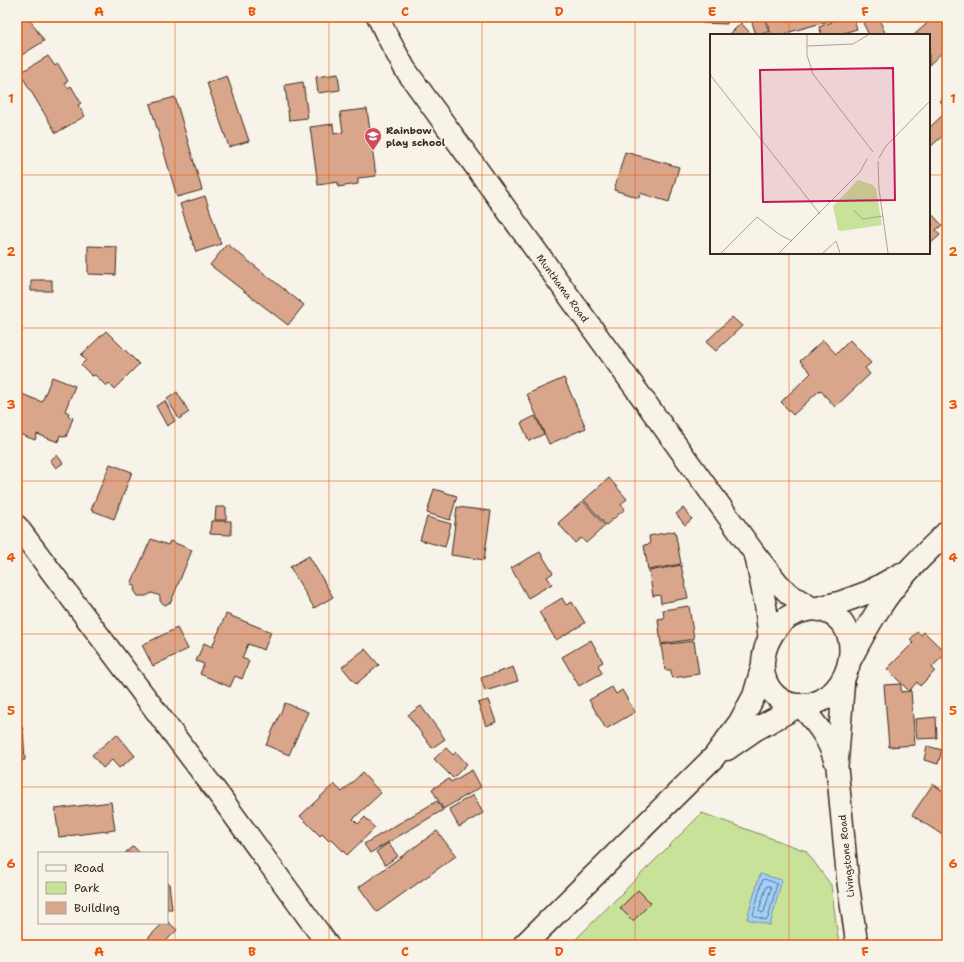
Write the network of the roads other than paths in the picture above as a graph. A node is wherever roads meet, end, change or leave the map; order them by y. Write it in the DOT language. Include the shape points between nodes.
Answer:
graph roads {
  1 [pos="378,17"];
  2 [pos="17,526"];
  3 [pos="947,532"];
  4 [pos="755,554"];
  5 [pos="909,570"];
  6 [pos="814,609"];
  7 [pos="770,638"];
  8 [pos="763,666"];
  9 [pos="847,668"];
  10 [pos="800,706"];
  11 [pos="714,757"];
  12 [pos="837,767"];
  13 [pos="328,945"];
  14 [pos="524,945"];
  15 [pos="857,945"];
  1 -- 4 [label="street, Munthama Road" via="405,69"];
  2 -- 13 [label="street"];
  3 -- 5 [label="main road"];
  4 -- 6 [label="street, Munthama Road" via="789,594"];
  4 -- 7 [label="street, Munthama Road"];
  5 -- 6 [label="main road" via="869,592"];
  5 -- 9 [label="main road" via="867,627"];
  6 -- 7 [label="main road" via="789,617"];
  6 -- 9 [label="main road" via="830,613 843,624 850,640"];
  7 -- 8 [label="main road"];
  8 -- 10 [label="main road" via="767,683 777,697"];
  8 -- 11 [label="main road" via="754,696 740,722"];
  9 -- 10 [label="main road" via="833,692 825,698"];
  9 -- 12 [label="street, Livingstone Road" via="840,717"];
  10 -- 11 [label="main road" via="756,729"];
  10 -- 12 [label="street, Livingstone Road" via="820,727"];
  11 -- 14 [label="main road"];
  12 -- 15 [label="street, Livingstone Road" via="848,883"];
}
